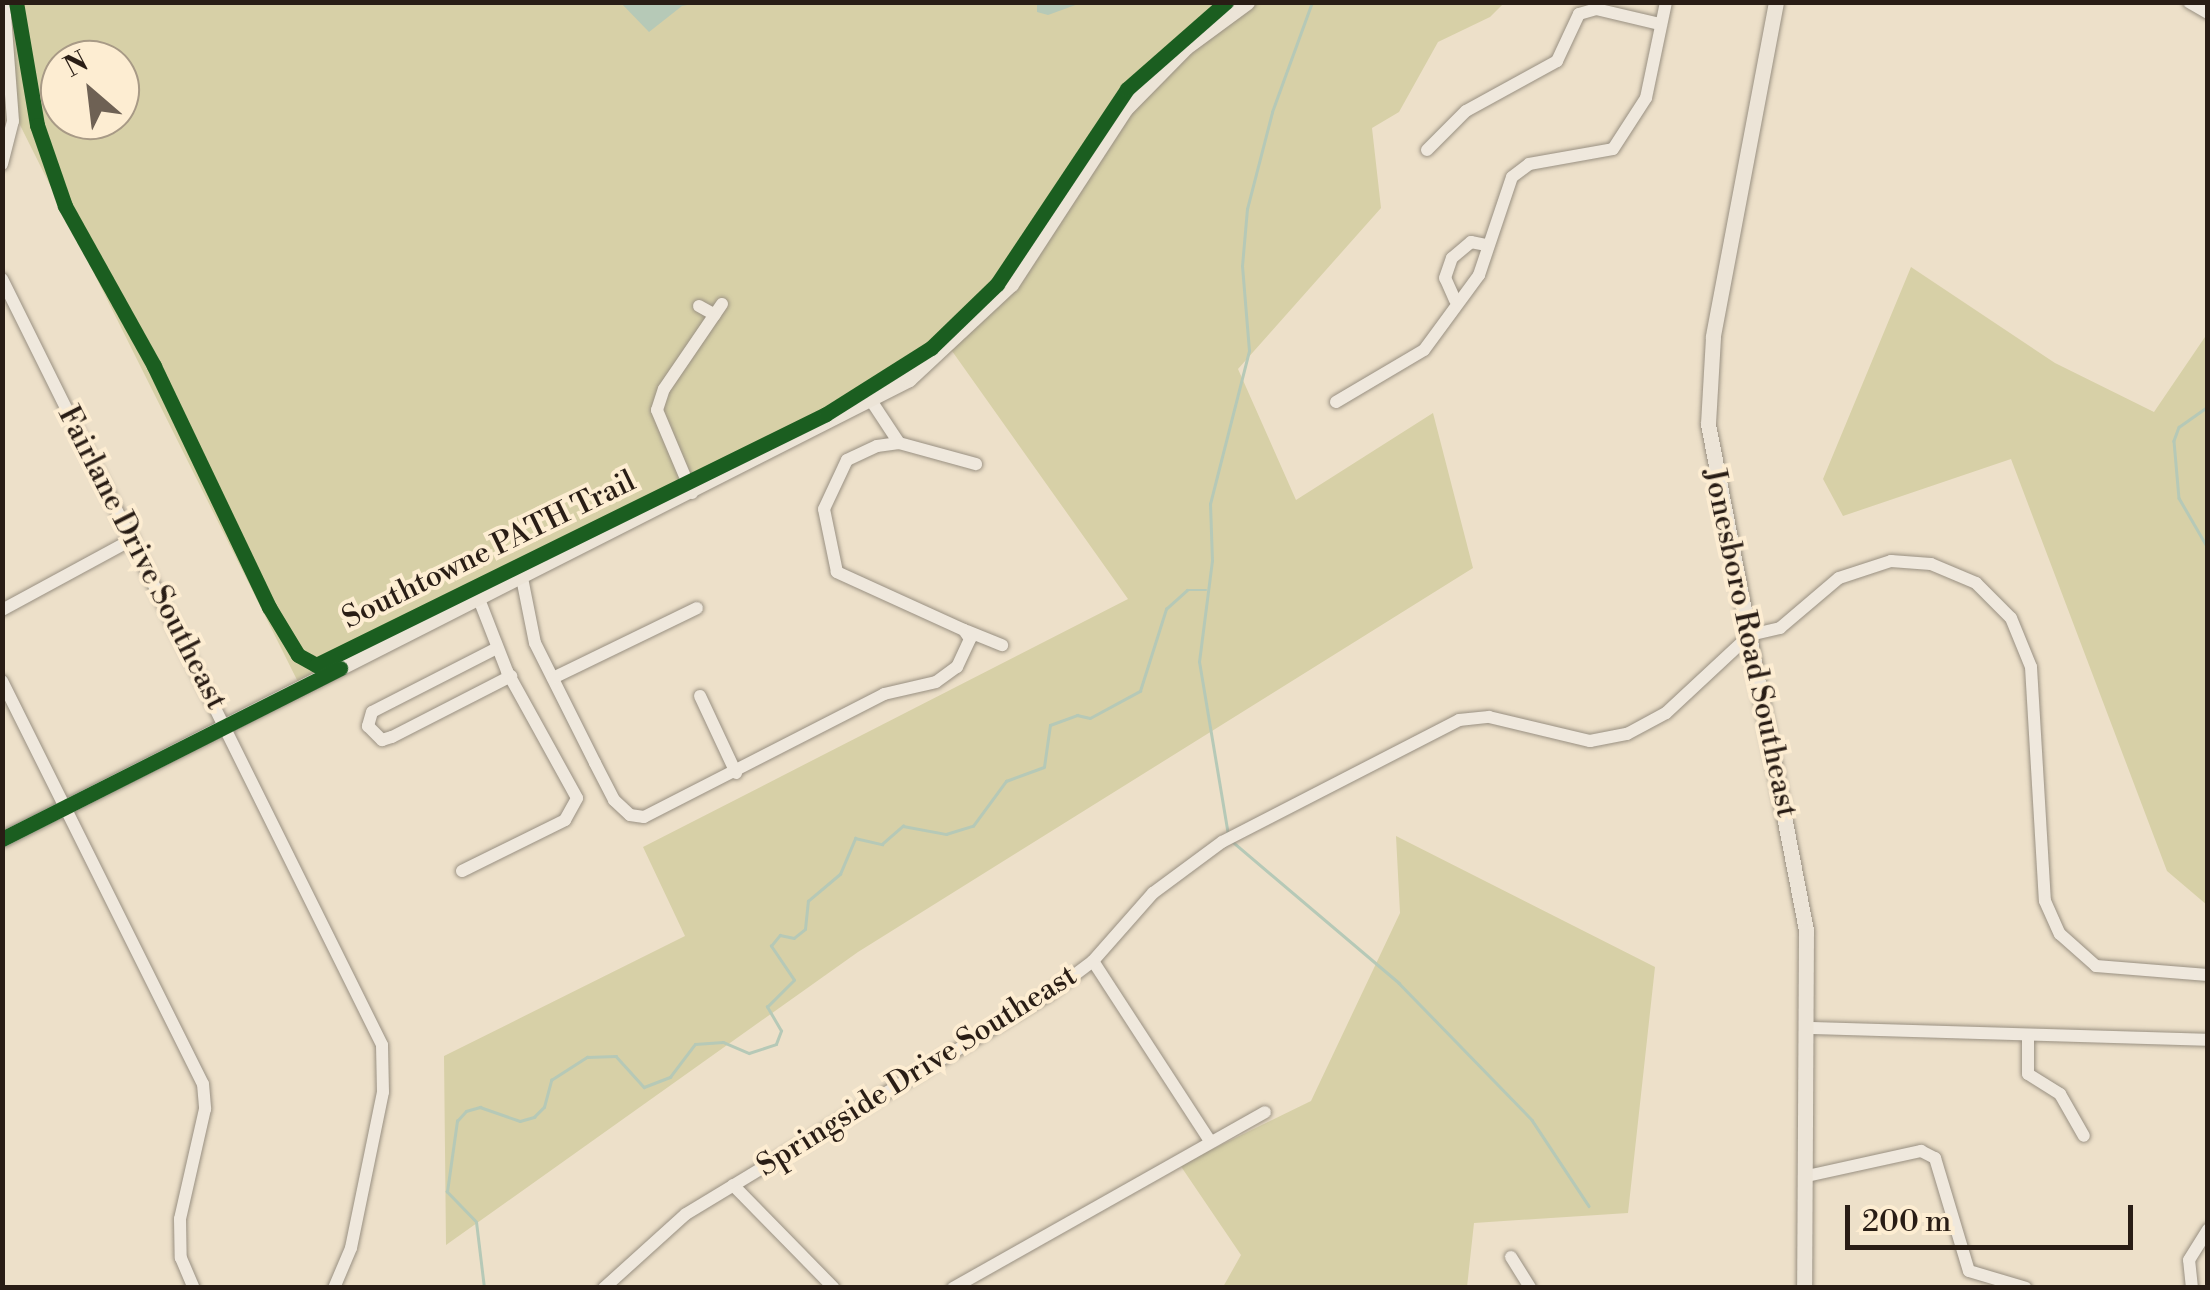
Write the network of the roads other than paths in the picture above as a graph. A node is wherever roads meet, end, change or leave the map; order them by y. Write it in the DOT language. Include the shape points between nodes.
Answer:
graph roads {
  1 [pos="4,2"];
  2 [pos="1247,2"];
  3 [pos="1666,2"];
  4 [pos="1776,2"];
  5 [pos="2188,2"];
  6 [pos="2208,13"];
  7 [pos="1660,24"];
  8 [pos="1427,150"];
  9 [pos="2,164"];
  10 [pos="1487,245"];
  11 [pos="2,279"];
  12 [pos="1455,300"];
  13 [pos="700,306"];
  14 [pos="872,402"];
  15 [pos="1336,402"];
  16 [pos="882,423"];
  17 [pos="899,443"];
  18 [pos="877,446"];
  19 [pos="976,464"];
  20 [pos="692,493"];
  21 [pos="132,539"];
  22 [pos="522,578"];
  23 [pos="479,599"];
  24 [pos="696,608"];
  25 [pos="2,610"];
  26 [pos="964,630"];
  27 [pos="1750,635"];
  28 [pos="1002,645"];
  29 [pos="497,648"];
  30 [pos="511,676"];
  31 [pos="553,678"];
  32 [pos="2,681"];
  33 [pos="700,696"];
  34 [pos="226,725"];
  35 [pos="736,773"];
  36 [pos="66,807"];
  37 [pos="2,839"];
  38 [pos="462,871"];
  39 [pos="1093,961"];
  40 [pos="2208,975"];
  41 [pos="1810,1028"];
  42 [pos="2028,1035"];
  43 [pos="2208,1040"];
  44 [pos="1266,1112"];
  45 [pos="2084,1136"];
  46 [pos="1210,1141"];
  47 [pos="1807,1176"];
  48 [pos="733,1185"];
  49 [pos="2208,1230"];
  50 [pos="1512,1258"];
  51 [pos="194,1288"];
  52 [pos="334,1288"];
  53 [pos="604,1288"];
  54 [pos="834,1288"];
  55 [pos="953,1288"];
  56 [pos="1530,1288"];
  57 [pos="1804,1288"];
  58 [pos="2026,1288"];
  59 [pos="2192,1288"];
  1 -- 9 [label="street" via="13,121"];
  2 -- 14 [label="main road" via="1186,47 1126,109 988,310"];
  3 -- 7 [label="street"];
  4 -- 27 [label="main road, Jonesboro Road Southeast" via="1708,385 1712,464"];
  5 -- 6 [label="street"];
  7 -- 8 [label="street" via="1586,10 1557,61 1466,111"];
  7 -- 10 [label="street" via="1646,98 1620,141 1613,149 1528,164 1512,177"];
  10 -- 12 [label="street" via="1479,275"];
  10 -- 12 [label="street" via="1471,242 1452,258 1445,278"];
  11 -- 21 [label="street, Fairlane Drive Southeast"];
  12 -- 15 [label="street" via="1424,350"];
  13 -- 20 [label="street" via="718,310 657,410"];
  14 -- 16 [label="street"];
  14 -- 20 [label="main road"];
  16 -- 17 [label="street"];
  16 -- 18 [label="street"];
  17 -- 18 [label="street"];
  17 -- 19 [label="street"];
  18 -- 26 [label="street" via="846,460 827,494 826,526 837,572"];
  20 -- 22 [label="main road"];
  21 -- 25 [label="street"];
  21 -- 34 [label="street, Fairlane Drive Southeast"];
  22 -- 23 [label="main road"];
  22 -- 31 [label="street" via="535,643"];
  23 -- 29 [label="street"];
  23 -- 34 [label="main road"];
  24 -- 31 [label="street"];
  26 -- 28 [label="street"];
  26 -- 35 [label="street" via="970,639 957,668 936,682 884,694"];
  27 -- 39 [label="street, Springside Drive Southeast" via="1666,713 1608,740 1490,717 1436,730 1184,866"];
  27 -- 40 [label="street, Springside Drive Southeast" via="1780,628 1839,578 1892,561 1930,564 1976,583 2012,618 2030,667 2045,901 2060,934 2096,966"];
  27 -- 41 [label="main road, Jonesboro Road Southeast" via="1802,900"];
  29 -- 30 [label="street"];
  29 -- 30 [label="street" via="372,712 368,726 382,740 392,737"];
  30 -- 38 [label="street" via="577,798 565,820"];
  31 -- 35 [label="street" via="614,800 630,815 655,812"];
  32 -- 36 [label="street"];
  33 -- 35 [label="street"];
  34 -- 36 [label="main road"];
  34 -- 52 [label="street, Fairlane Drive Southeast" via="382,1045 379,1111 352,1248"];
  36 -- 37 [label="main road"];
  36 -- 51 [label="street" via="204,1084 205,1109 180,1219 181,1258"];
  39 -- 46 [label="street"];
  39 -- 48 [label="street, Springside Drive Southeast" via="992,1032"];
  41 -- 42 [label="street"];
  41 -- 47 [label="main road, Jonesboro Road Southeast"];
  42 -- 43 [label="street"];
  42 -- 45 [label="street" via="2028,1074 2060,1094"];
  44 -- 46 [label="street"];
  46 -- 55 [label="street"];
  47 -- 57 [label="main road, Jonesboro Road Southeast"];
  47 -- 58 [label="street" via="1921,1151 1935,1158 1969,1270"];
  48 -- 53 [label="street, Springside Drive Southeast" via="649,1240"];
  48 -- 54 [label="street"];
  49 -- 59 [label="street" via="2189,1260"];
  50 -- 56 [label="street"];
}
